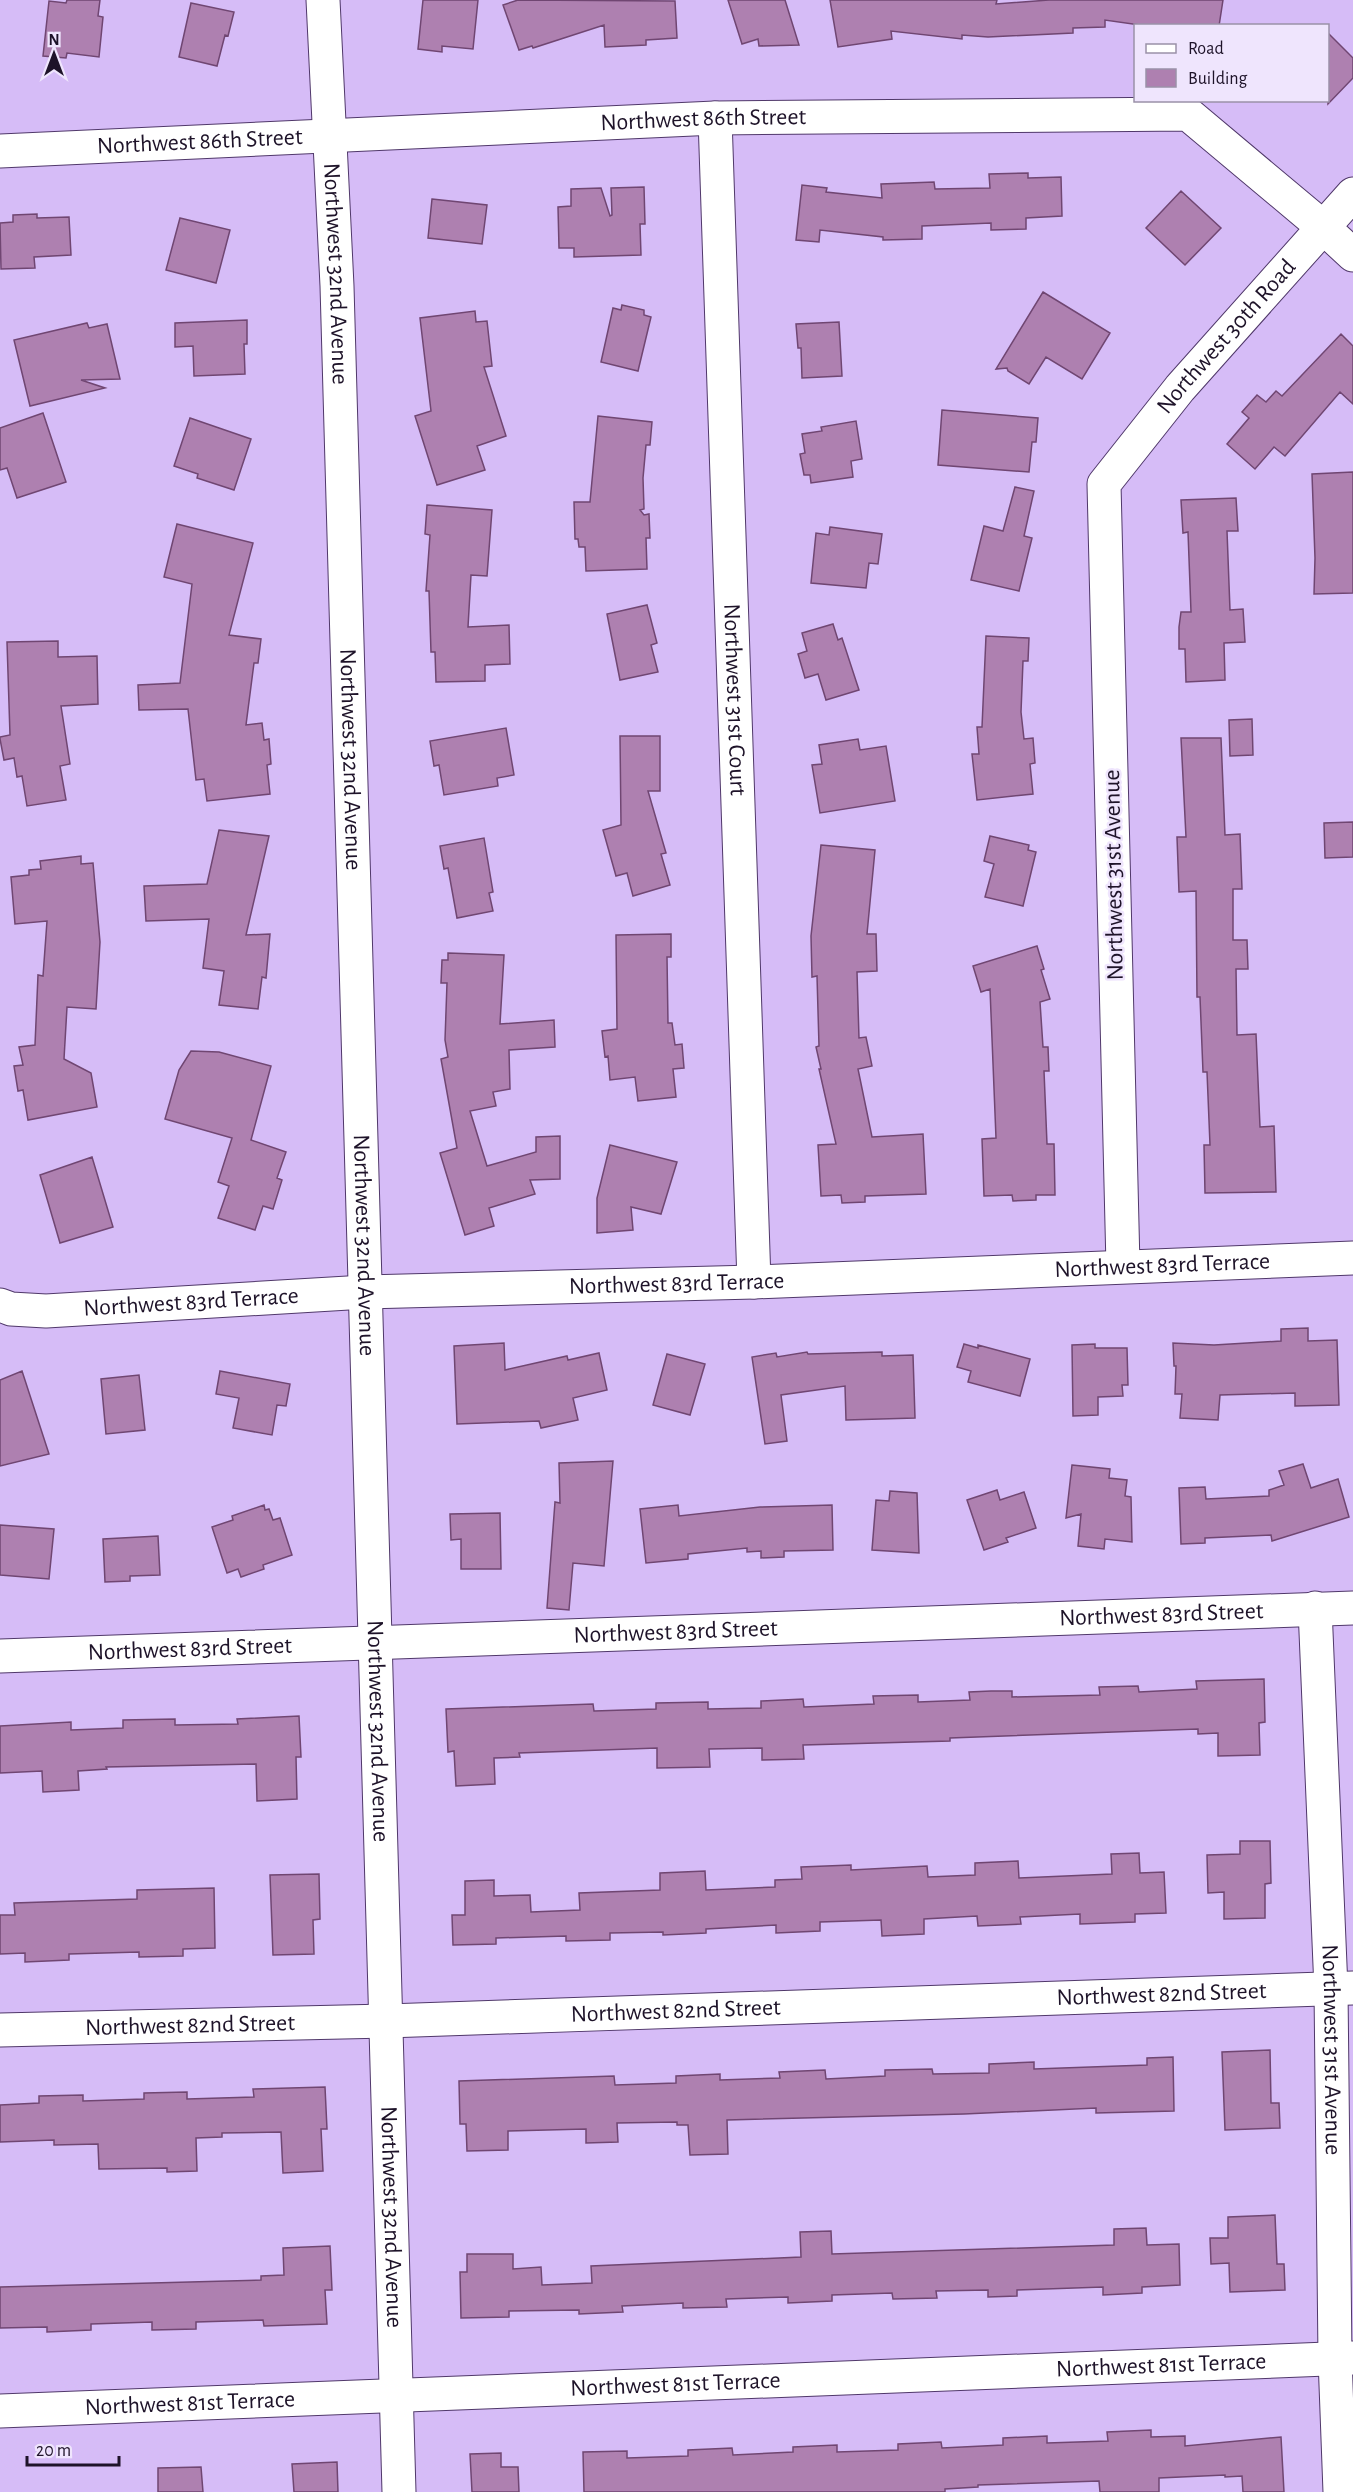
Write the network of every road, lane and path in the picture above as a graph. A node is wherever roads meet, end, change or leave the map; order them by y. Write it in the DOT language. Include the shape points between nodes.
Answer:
graph roads {
  1 [pos="323,0"];
  2 [pos="715,118"];
  3 [pos="331,137"];
  4 [pos="0,151"];
  5 [pos="1353,194"];
  6 [pos="1324,228"];
  7 [pos="1353,255"];
  8 [pos="1104,484"];
  9 [pos="1353,1258"];
  10 [pos="1124,1266"];
  11 [pos="754,1282"];
  12 [pos="365,1292"];
  13 [pos="0,1305"];
  14 [pos="1315,1608"];
  15 [pos="1353,1608"];
  16 [pos="374,1644"];
  17 [pos="0,1656"];
  18 [pos="1342,1988"];
  19 [pos="387,2021"];
  20 [pos="0,2030"];
  21 [pos="1344,2358"];
  22 [pos="396,2395"];
  23 [pos="0,2411"];
  24 [pos="399,2492"];
  25 [pos="1340,2492"];
  1 -- 3 [label="street, Northwest 32nd Avenue"];
  2 -- 3 [label="street, Northwest 86th Street"];
  2 -- 6 [label="street, Northwest 86th Street" via="1188,114"];
  2 -- 11 [label="street, Northwest 31st Court"];
  3 -- 4 [label="street, Northwest 86th Street"];
  3 -- 12 [label="street, Northwest 32nd Avenue"];
  5 -- 6 [label="street, Northwest 30th Road"];
  6 -- 7 [label="street, Northwest 86th Street"];
  6 -- 8 [label="street, Northwest 30th Road" via="1180,388"];
  8 -- 10 [label="street, Northwest 31st Avenue"];
  9 -- 10 [label="street, Northwest 83rd Terrace"];
  10 -- 11 [label="street, Northwest 83rd Terrace"];
  11 -- 12 [label="street, Northwest 83rd Terrace"];
  12 -- 13 [label="street, Northwest 83rd Terrace" via="46,1311 11,1310"];
  12 -- 16 [label="street, Northwest 32nd Avenue"];
  14 -- 15 [label="street, Northwest 83rd Street"];
  14 -- 16 [label="street, Northwest 83rd Street"];
  14 -- 18 [label="street, Northwest 31st Avenue"];
  16 -- 17 [label="street, Northwest 83rd Street"];
  16 -- 19 [label="street, Northwest 32nd Avenue"];
  18 -- 19 [label="street, Northwest 82nd Street"];
  18 -- 21 [label="street, Northwest 31st Avenue"];
  19 -- 20 [label="street, Northwest 82nd Street"];
  19 -- 22 [label="street, Northwest 32nd Avenue"];
  21 -- 22 [label="street, Northwest 81st Terrace"];
  21 -- 25 [label="street, Northwest 31st Avenue"];
  22 -- 23 [label="street, Northwest 81st Terrace"];
  22 -- 24 [label="street, Northwest 32nd Avenue"];
}
